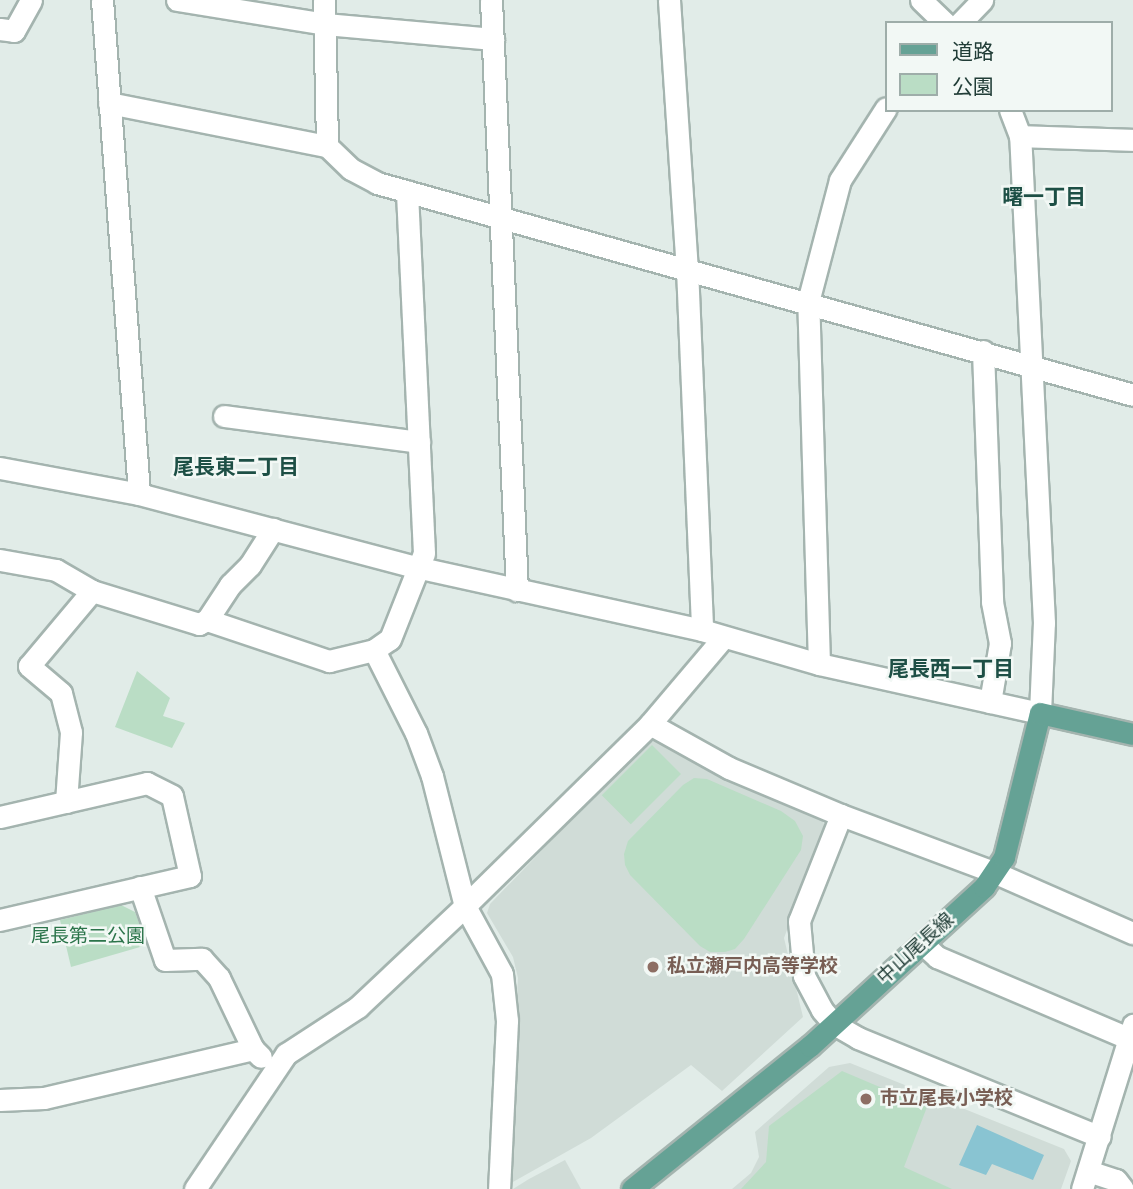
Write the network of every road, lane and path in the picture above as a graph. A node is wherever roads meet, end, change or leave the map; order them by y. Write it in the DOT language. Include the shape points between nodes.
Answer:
graph roads {
  1 [pos="31,0"];
  2 [pos="102,0"];
  3 [pos="177,0"];
  4 [pos="324,0"];
  5 [pos="491,0"];
  6 [pos="669,0"];
  7 [pos="921,0"];
  8 [pos="982,0"];
  9 [pos="943,21"];
  10 [pos="963,21"];
  11 [pos="325,24"];
  12 [pos="0,29"];
  13 [pos="493,39"];
  14 [pos="109,103"];
  15 [pos="884,111"];
  16 [pos="1011,112"];
  17 [pos="1020,136"];
  18 [pos="1133,140"];
  19 [pos="327,146"];
  20 [pos="407,191"];
  21 [pos="500,217"];
  22 [pos="687,268"];
  23 [pos="808,302"];
  24 [pos="983,351"];
  25 [pos="1031,364"];
  26 [pos="1133,395"];
  27 [pos="224,416"];
  28 [pos="419,442"];
  29 [pos="0,468"];
  30 [pos="139,494"];
  31 [pos="273,529"];
  32 [pos="0,560"];
  33 [pos="416,567"];
  34 [pos="517,590"];
  35 [pos="92,591"];
  36 [pos="207,620"];
  37 [pos="702,630"];
  38 [pos="723,638"];
  39 [pos="374,650"];
  40 [pos="819,664"];
  41 [pos="990,702"];
  42 [pos="1040,713"];
  43 [pos="650,724"];
  44 [pos="1133,734"];
  45 [pos="66,802"];
  46 [pos="841,815"];
  47 [pos="0,817"];
  48 [pos="996,873"];
  49 [pos="139,887"];
  50 [pos="465,906"];
  51 [pos="0,920"];
  52 [pos="1133,933"];
  53 [pos="922,943"];
  54 [pos="834,1024"];
  55 [pos="1132,1035"];
  56 [pos="253,1049"];
  57 [pos="275,1070"];
  58 [pos="1124,1092"];
  59 [pos="0,1100"];
  60 [pos="1100,1137"];
  61 [pos="1085,1180"];
  62 [pos="202,1186"];
  63 [pos="499,1189"];
  64 [pos="632,1189"];
  65 [pos="1123,1189"];
  1 -- 12 [label="street" via="14,31"];
  2 -- 14 [label="street"];
  3 -- 11 [label="street"];
  4 -- 11 [label="street"];
  5 -- 13 [label="street"];
  6 -- 22 [label="street"];
  7 -- 9 [label="street"];
  8 -- 10 [label="street"];
  11 -- 13 [label="street"];
  11 -- 19 [label="street"];
  13 -- 21 [label="street"];
  14 -- 19 [label="street"];
  14 -- 30 [label="street"];
  15 -- 23 [label="street" via="840,180"];
  16 -- 17 [label="street"];
  17 -- 18 [label="street"];
  17 -- 25 [label="street"];
  19 -- 20 [label="street" via="351,169 377,183"];
  20 -- 21 [label="street"];
  20 -- 28 [label="street"];
  21 -- 22 [label="street"];
  21 -- 34 [label="street"];
  22 -- 23 [label="street"];
  22 -- 37 [label="street"];
  23 -- 24 [label="street"];
  23 -- 40 [label="street"];
  24 -- 25 [label="street"];
  24 -- 41 [label="street" via="992,602 1000,643"];
  25 -- 26 [label="street"];
  25 -- 42 [label="street" via="1045,623"];
  27 -- 28 [label="street"];
  28 -- 33 [label="street" via="424,553"];
  29 -- 30 [label="street"];
  30 -- 31 [label="street"];
  31 -- 33 [label="street"];
  31 -- 36 [label="street"];
  32 -- 35 [label="street" via="55,570"];
  33 -- 34 [label="street"];
  33 -- 39 [label="street" via="390,639"];
  34 -- 37 [label="street"];
  35 -- 36 [label="street" via="199,624"];
  35 -- 45 [label="street" via="29,666 61,693 71,732"];
  36 -- 39 [label="street" via="329,661"];
  37 -- 38 [label="street"];
  38 -- 40 [label="street"];
  38 -- 43 [label="street"];
  39 -- 50 [label="street" via="432,776"];
  40 -- 41 [label="street"];
  41 -- 42 [label="street"];
  42 -- 44 [label="main road"];
  42 -- 48 [label="main road, 中山尾長線"];
  43 -- 46 [label="street" via="729,768"];
  43 -- 50 [label="street"];
  45 -- 47 [label="street"];
  45 -- 49 [label="street" via="147,783 172,796 190,876"];
  46 -- 48 [label="street"];
  46 -- 54 [label="street" via="799,922 804,976"];
  48 -- 52 [label="street"];
  48 -- 53 [label="main road, 中山尾長線"];
  49 -- 51 [label="street"];
  49 -- 56 [label="street" via="165,960 202,959 219,978"];
  50 -- 57 [label="street" via="358,1007 286,1054"];
  50 -- 63 [label="street" via="502,974 507,1021"];
  53 -- 54 [label="main road, 中山尾長線"];
  53 -- 55 [label="street" via="937,957"];
  54 -- 60 [label="street" via="858,1038"];
  54 -- 64 [label="main road, 中山尾長線"];
  55 -- 58 [label="street"];
  56 -- 57 [label="street"];
  56 -- 59 [label="street" via="44,1098"];
  57 -- 62 [label="street"];
  58 -- 60 [label="street"];
  60 -- 61 [label="street"];
  61 -- 65 [label="street" via="1116,1180"];
}
